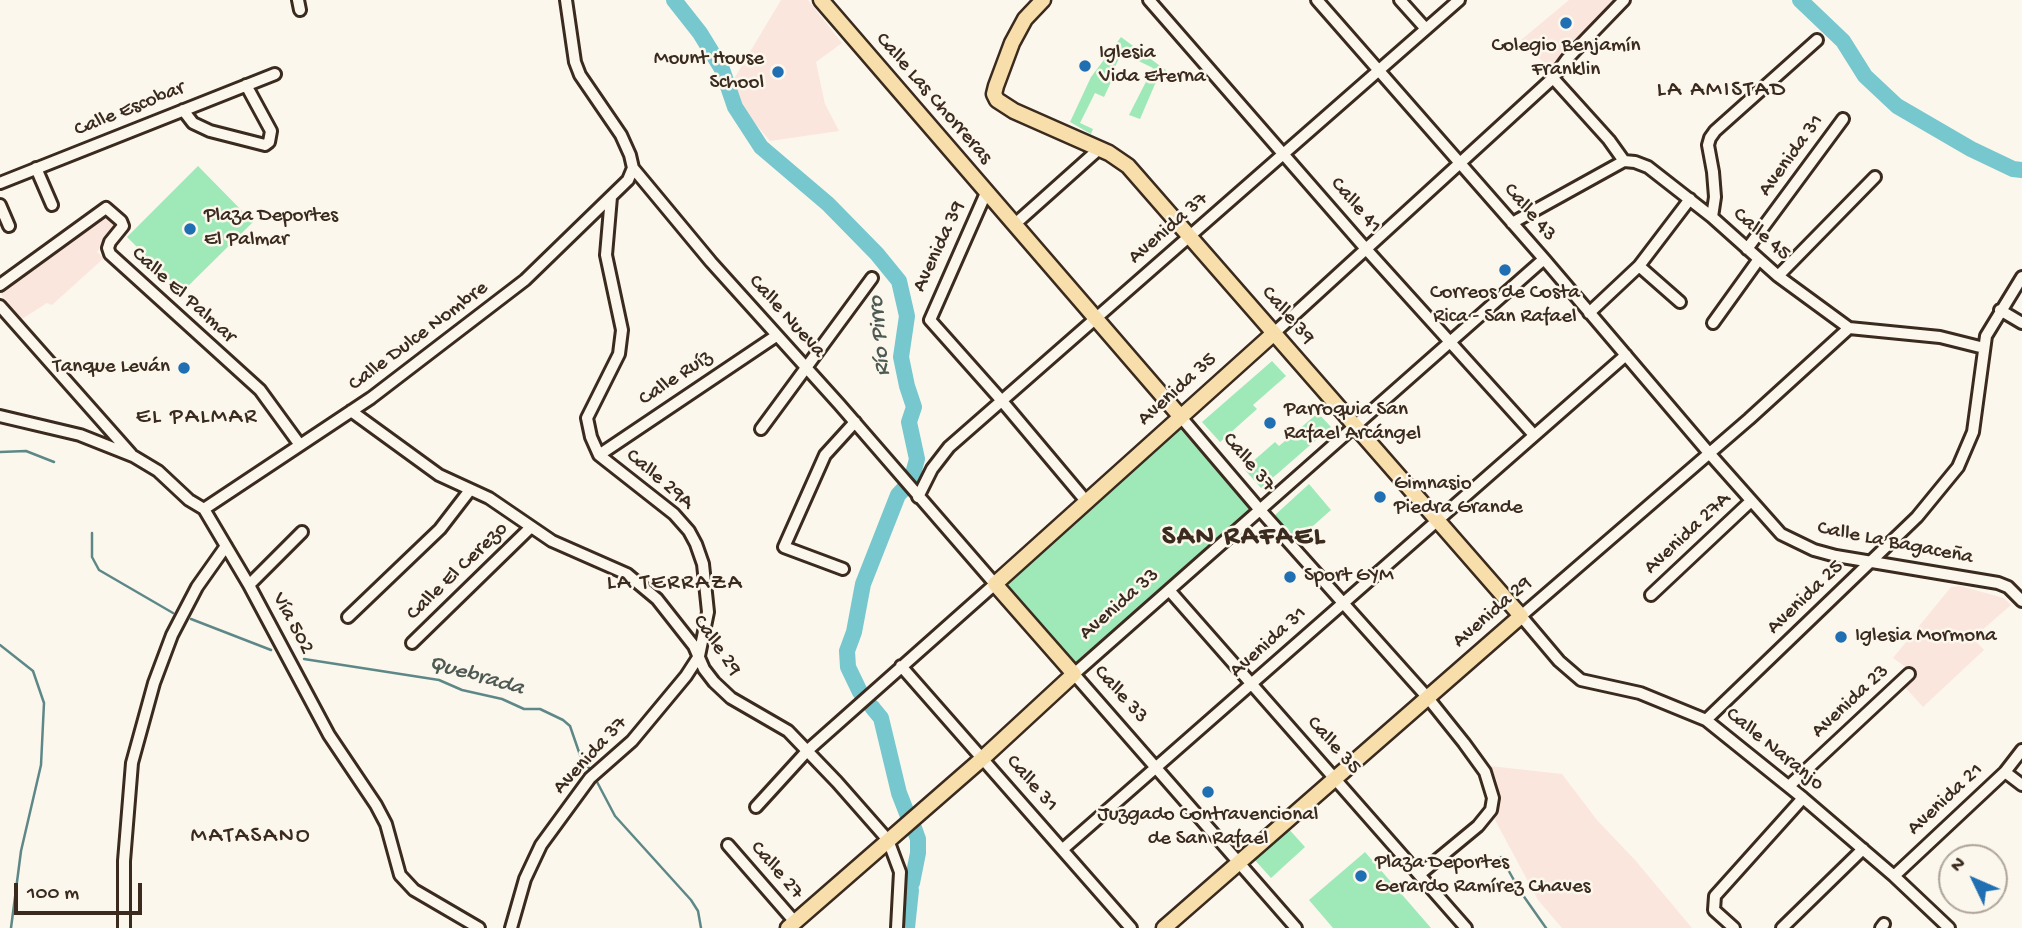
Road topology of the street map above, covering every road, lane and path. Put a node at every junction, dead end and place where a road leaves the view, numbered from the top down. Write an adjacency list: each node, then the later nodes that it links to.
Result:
1 (566, 0): 22 (street)
2 (821, 0): 25 (main road, Calle Las Chorreras)
3 (1044, 0): 17 (main road, Calle 39)
4 (1149, 0): 18 (street, Calle 41)
5 (1317, 0): 11 (street, Calle 43)
6 (1399, 0): 9 (street)
7 (1459, 0): 9 (street, Avenida 37)
8 (1624, 0): 13 (street, Avenida 35)
9 (1426, 29): 11 (street, Avenida 37)
10 (1817, 40): 30 (street)
11 (1379, 71): 18 (street, Avenida 37); 20 (street, Calle 43)
12 (275, 74): 14 (street, Calle Escobar)
13 (1553, 78): 19 (street); 20 (street, Avenida 35)
14 (246, 85): 15 (street, Calle Escobar); 15 (street)
15 (183, 110): 21 (street, Calle Escobar)
16 (1843, 119): 36 (street, Avenida 31)
17 (1099, 149): 32 (street); 34 (main road, Calle 39)
18 (1284, 154): 34 (street, Avenida 37); 35 (street, Calle 41)
19 (1624, 161): 27 (street, Calle 45); 31 (street)
20 (1461, 163): 31 (street, Calle 43); 35 (street, Avenida 35)
21 (36, 168): 24 (street, Calle Escobar); 29 (street)
22 (633, 168): 26 (street, Calle Dulce Nombre); 53 (street, Calle Nueva)
23 (1875, 177): 40 (street)
24 (0, 183)
25 (986, 193): 32 (main road, Calle 37); 58 (street, Avenida 39)
26 (611, 197): 59 (street, Calle Dulce Nombre); 68 (street, Calle 29A)
27 (1690, 199): 30 (street, Calle 45); 39 (street)
28 (0, 205): 33 (street)
29 (52, 205)
30 (1712, 217): 36 (street, Calle 45)
31 (1512, 223): 37 (street, Calle 43)
32 (1014, 224): 48 (main road, Calle 37)
33 (9, 226)
34 (1191, 236): 48 (street, Avenida 37); 52 (main road, Calle 39)
35 (1366, 249): 52 (street, Avenida 35); 54 (street, Calle 41)
36 (1747, 249): 38 (street, Calle 45)
37 (1544, 259): 47 (street, Calle 43); 54 (street, Avenida 33)
38 (1759, 259): 40 (street, Calle 45); 49 (street)
39 (1639, 266): 44 (street); 47 (street)
40 (1779, 276): 51 (street, Calle 45)
41 (2022, 277): 46 (street, Avenida 25)
42 (872, 278): 57 (street)
43 (0, 285): 66 (street, Calle El Palmar)
44 (1680, 302)
45 (0, 306): 69 (street)
46 (2000, 310): 50 (street); 55 (street, Avenida 25)
47 (1589, 313): 56 (street, Calle 43)
48 (1097, 318): 58 (street, Avenida 37); 61 (main road, Calle 37)
49 (1713, 323)
50 (2022, 323)
51 (1849, 328): 55 (street); 67 (street, Avenida 29)
52 (1273, 334): 61 (main road, Avenida 35); 63 (main road, Calle 39)
53 (776, 336): 57 (street, Calle Nueva); 68 (street, Calle Ruíz)
54 (1450, 342): 63 (street, Avenida 33); 65 (street, Calle 41)
55 (1984, 348): 80 (street, Avenida 25)
56 (1626, 355): 65 (street, Avenida 31); 67 (street, Calle 43)
57 (807, 369): 62 (street, Calle Nueva); 64 (street)
58 (1002, 401): 71 (street, Avenida 37); 72 (street)
59 (351, 411): 66 (street, Calle Dulce Nombre); 70 (street, Calle 29)
60 (0, 416): 69 (street, Vía 502)
61 (1180, 416): 72 (main road, Avenida 35); 75 (street, Calle 37)
62 (855, 422): 71 (street, Calle Nueva); 81 (street)
63 (1356, 425): 75 (street, Avenida 33); 76 (main road, Calle 39)
64 (761, 429)
65 (1534, 435): 76 (street, Avenida 31)
66 (300, 445): 74 (street, Calle Dulce Nombre)
67 (1709, 453): 73 (street, Calle La Bagaceña); 88 (street, Avenida 29)
68 (599, 455): 91 (street, Calle 29A)
69 (133, 456): 74 (street, Vía 502)
70 (470, 490): 77 (street, Calle 29); 89 (street)
71 (915, 494): 82 (street, Calle 33)
72 (1086, 501): 82 (main road, Avenida 35)
73 (1751, 501): 80 (street, Calle La Bagaceña); 85 (street, Avenida 27A)
74 (204, 509): 79 (street, Vía 502)
75 (1260, 510): 84 (street, Avenida 33); 87 (street, Calle 37)
76 (1437, 518): 87 (street, Avenida 31); 88 (main road, Calle 39)
77 (530, 528): 90 (street, Calle El Cerezo); 91 (street, Calle 29)
78 (302, 532): 83 (street)
79 (226, 546): 83 (street, Vía 502); 116 (street)
80 (1871, 561): 86 (street, Calle La Bagaceña); 97 (street, Avenida 25)
81 (843, 569)
82 (995, 584): 92 (street, Avenida 35); 93 (main road, Calle 33)
83 (249, 585): 117 (street, Vía 502)
84 (1169, 590): 93 (street, Avenida 33); 95 (street, Calle 35)
85 (1651, 595)
86 (2022, 601)
87 (1344, 602): 95 (street, Avenida 31); 96 (street, Calle 37)
88 (1521, 616): 96 (main road, Avenida 29); 97 (street, Calle Naranjo)
89 (348, 617)
90 (412, 643)
91 (699, 656): 98 (street, Calle 29); 118 (street, Avenida 37)
92 (901, 666): 98 (street, Avenida 35); 100 (street, Calle 31)
93 (1074, 674): 100 (main road, Avenida 33); 101 (street, Calle 33)
94 (1909, 674): 105 (street, Avenida 23)
95 (1252, 685): 101 (street, Avenida 31); 103 (street, Calle 35)
96 (1428, 698): 103 (main road, Avenida 29); 113 (street, Calle 37)
97 (1706, 720): 105 (street, Calle Naranjo)
98 (808, 750): 107 (street, Avenida 35); 108 (street, Calle 29)
99 (2022, 750): 102 (street, Avenida 21)
100 (983, 758): 108 (main road, Avenida 33); 110 (street, Calle 31)
101 (1157, 768): 110 (street, Avenida 31); 112 (street, Calle 33)
102 (2005, 772): 104 (street); 114 (street, Avenida 21)
103 (1336, 778): 112 (main road, Avenida 29); 113 (street, Calle 35)
104 (2022, 785)
105 (1789, 786): 106 (street, Calle Naranjo)
106 (1803, 798): 111 (street, Calle Naranjo); 124 (street)
107 (756, 807)
108 (887, 841): 115 (main road, Avenida 33); 119 (street, Calle 29)
109 (728, 845): 115 (street, Calle 27)
110 (1063, 849): 120 (street, Calle 31)
111 (1863, 849): 114 (street, Calle Naranjo); 125 (street)
112 (1240, 863): 121 (main road, Avenida 29); 122 (street, Calle 33)
113 (1420, 874): 123 (street, Calle 35)
114 (1894, 876): 126 (street, Calle Naranjo)
115 (792, 925)
116 (124, 928)
117 (479, 928)
118 (511, 928)
119 (897, 928)
120 (1132, 928)
121 (1164, 928)
122 (1296, 928)
123 (1466, 928)
124 (1734, 928)
125 (1782, 928)
126 (1949, 928)

